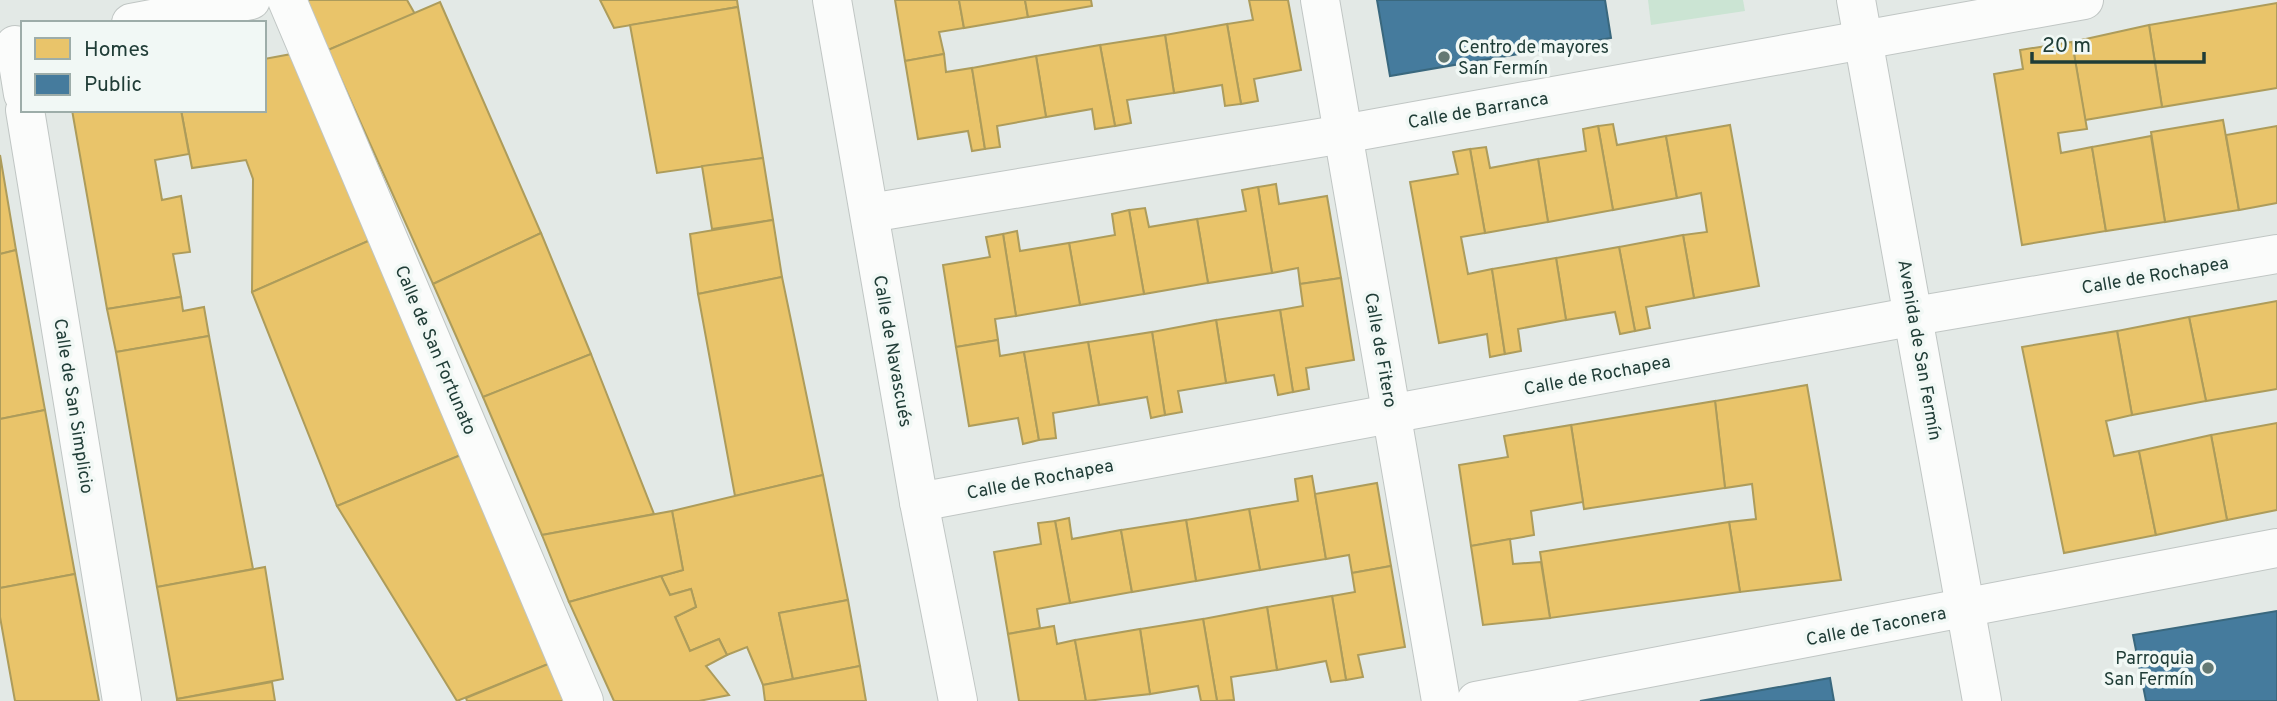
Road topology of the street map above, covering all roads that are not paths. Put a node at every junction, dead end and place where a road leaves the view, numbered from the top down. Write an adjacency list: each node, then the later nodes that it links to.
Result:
1 (251, 0): 7 (street)
2 (287, 0): 21 (street, Calle de San Fortunato)
3 (832, 0): 13 (street, Calle de Navascués)
4 (1320, 0): 12 (street, Calle de Fitero)
5 (1856, 0): 8 (street, Avenida de San Fermín)
6 (2084, 0): 8 (street, Calle de Barranca)
7 (141, 21)
8 (1863, 40): 12 (street, Calle de Barranca); 15 (street, Avenida de San Fermín)
9 (12, 45): 10 (street)
10 (21, 85)
11 (26, 112): 20 (street, Calle de San Simplicio)
12 (1343, 134): 13 (street, Calle de Barranca); 16 (street, Calle de Fitero)
13 (870, 214): 17 (street, Calle de Navascués)
14 (2277, 254): 15 (street, Calle de Rochapea)
15 (1914, 316): 16 (street, Calle de Rochapea); 19 (street, Avenida de San Fermín)
16 (1392, 414): 17 (street, Calle de Rochapea); 23 (street, Calle de Fitero)
17 (919, 502): 22 (street, Calle de Navascués)
18 (2277, 548): 19 (street, Calle de Taconera)
19 (1967, 609): 24 (street, Calle de Taconera); 25 (street, Avenida de San Fermín)
20 (122, 701)
21 (584, 701)
22 (958, 701)
23 (1441, 701)
24 (1476, 701)
25 (1982, 701)

